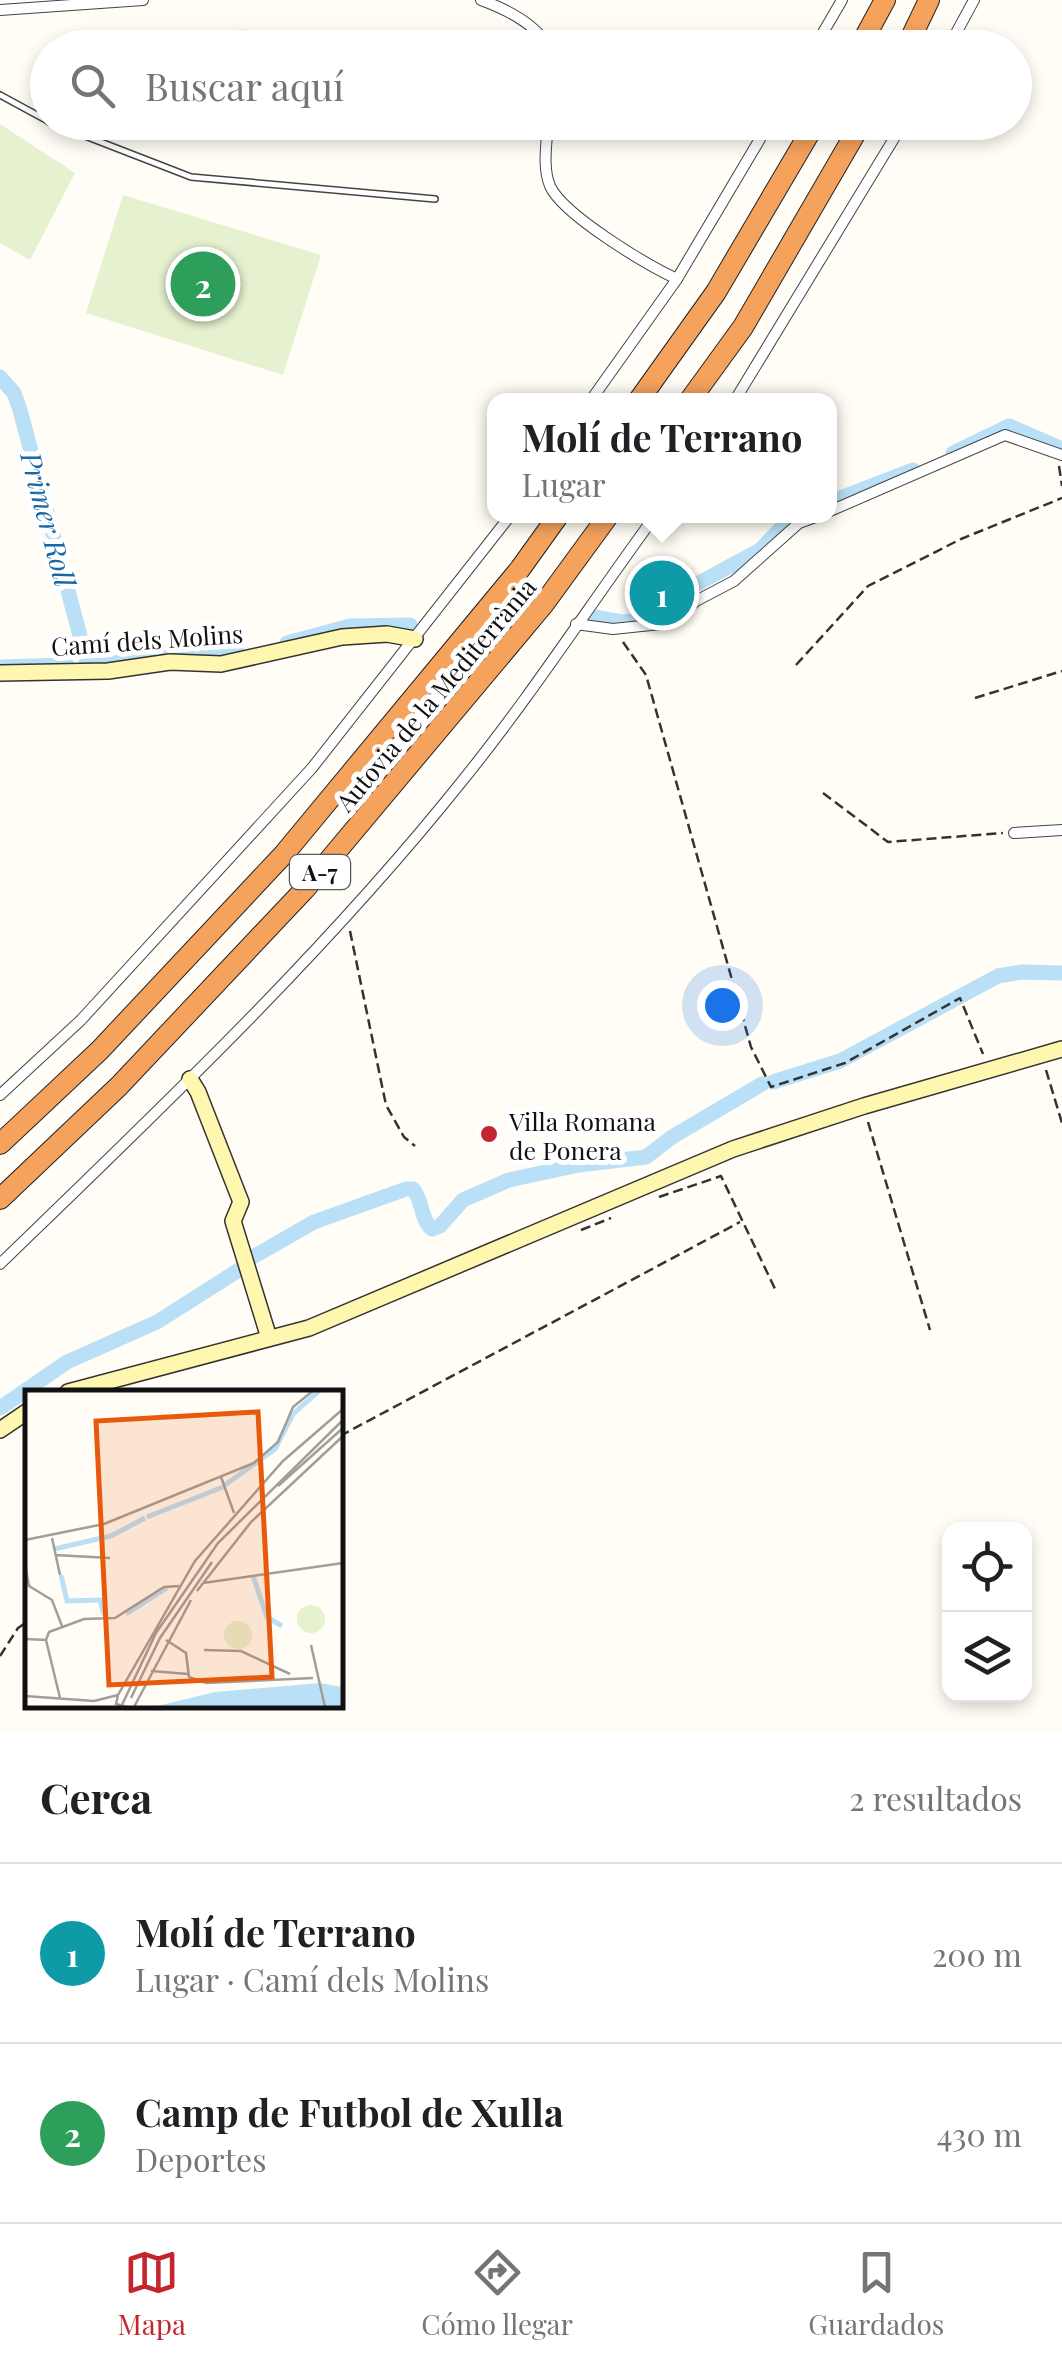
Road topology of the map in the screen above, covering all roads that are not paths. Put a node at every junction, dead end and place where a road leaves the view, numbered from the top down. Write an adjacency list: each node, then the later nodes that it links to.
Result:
1 (143, 0): 7 (street)
2 (481, 0): 8 (street)
3 (842, 0): 9 (street)
4 (884, 0): 10 (highway)
5 (929, 0): 11 (highway)
6 (974, 0): 12 (street)
7 (0, 10)
8 (536, 30)
9 (824, 30)
10 (869, 30)
11 (915, 30)
12 (958, 30)
13 (0, 95): 14 (lane)
14 (30, 112)
15 (95, 140): 21 (lane)
16 (547, 140): 22 (street)
17 (759, 140): 22 (street)
18 (805, 140): 24 (highway)
19 (852, 140): 25 (highway)
20 (893, 140): 26 (street)
21 (434, 200)
22 (677, 279): 23 (street)
23 (596, 393)
24 (644, 393)
25 (695, 393)
26 (739, 393)
27 (1060, 455): 28 (street)
28 (837, 507)
29 (504, 523): 35 (street)
30 (553, 523): 42 (highway, Autovia de la Mediterrània / A-7)
31 (603, 523): 43 (highway, Autovia de la Mediterrània / A-7)
32 (651, 523): 34 (street)
33 (801, 523): 34 (street)
34 (576, 624): 40 (street)
35 (414, 638): 36 (main road, Camí dels Molins); 41 (street)
36 (0, 674)
37 (1062, 830): 38 (street)
38 (1014, 832)
39 (1062, 1049): 45 (main road)
40 (190, 1080): 44 (street); 45 (main road)
41 (0, 1095)
42 (0, 1144)
43 (0, 1199)
44 (0, 1264)
45 (269, 1338): 46 (main road)
46 (75, 1390)
47 (25, 1412): 48 (main road)
48 (0, 1430)

